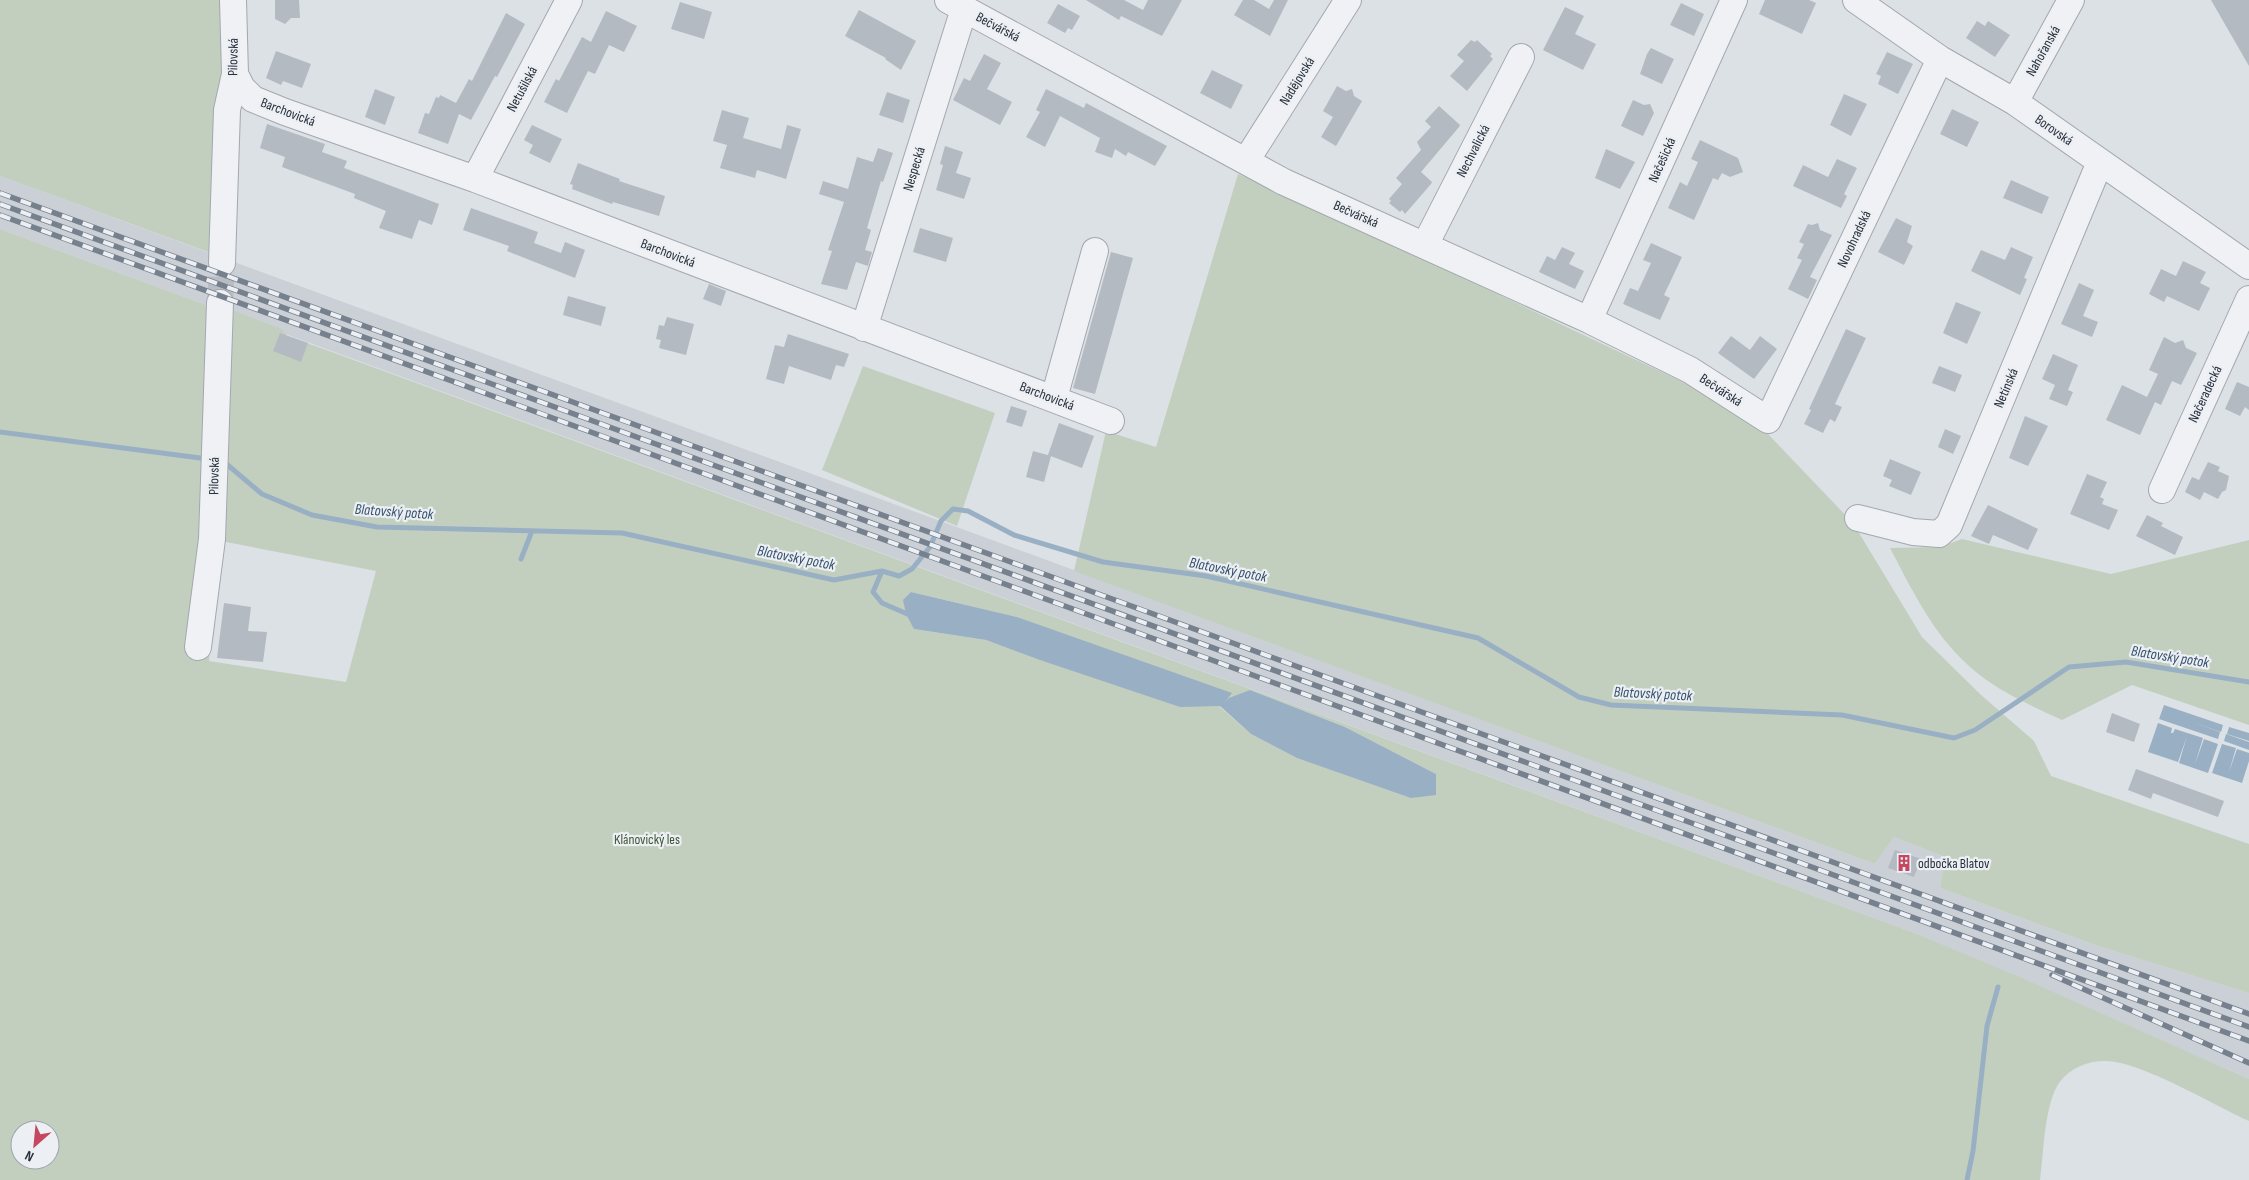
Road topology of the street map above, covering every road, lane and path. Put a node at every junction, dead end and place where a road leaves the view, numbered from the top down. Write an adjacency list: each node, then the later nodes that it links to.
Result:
1 (233, 0): 10 (street, Pilovská)
2 (569, 0): 14 (street, Netušilská)
3 (1348, 0): 12 (street, Nadějovská)
4 (1734, 0): 21 (street, Načešická)
5 (1856, 0): 9 (street, Borovská)
6 (2071, 0): 11 (street, Nahořanská)
7 (956, 4): 12 (street, Bečvářská); 22 (street, Nespecká)
8 (1521, 57): 15 (street, Nechvalická)
9 (1940, 59): 11 (street, Borovská); 24 (street, Novohradská)
10 (235, 74): 14 (street, Barchovická); 17 (street, Pilovská)
11 (2015, 102): 13 (street, Borovská)
12 (1246, 162): 15 (street, Bečvářská)
13 (2100, 162): 18 (street, Borovská); 27 (street, Netínská)
14 (475, 179): 22 (street, Barchovická)
15 (1425, 245): 21 (street, Bečvářská)
16 (1095, 251): 23 (street)
17 (222, 262)
18 (2249, 266)
19 (2249, 299): 26 (street, Načeradecká)
20 (220, 303): 28 (street, Pilovská)
21 (1589, 320): 24 (street, Bečvářská)
22 (864, 328): 23 (street, Barchovická)
23 (1054, 398): 25 (street, Barchovická)
24 (1768, 420)
25 (1111, 421)
26 (2162, 490)
27 (1858, 518)
28 (198, 647)

